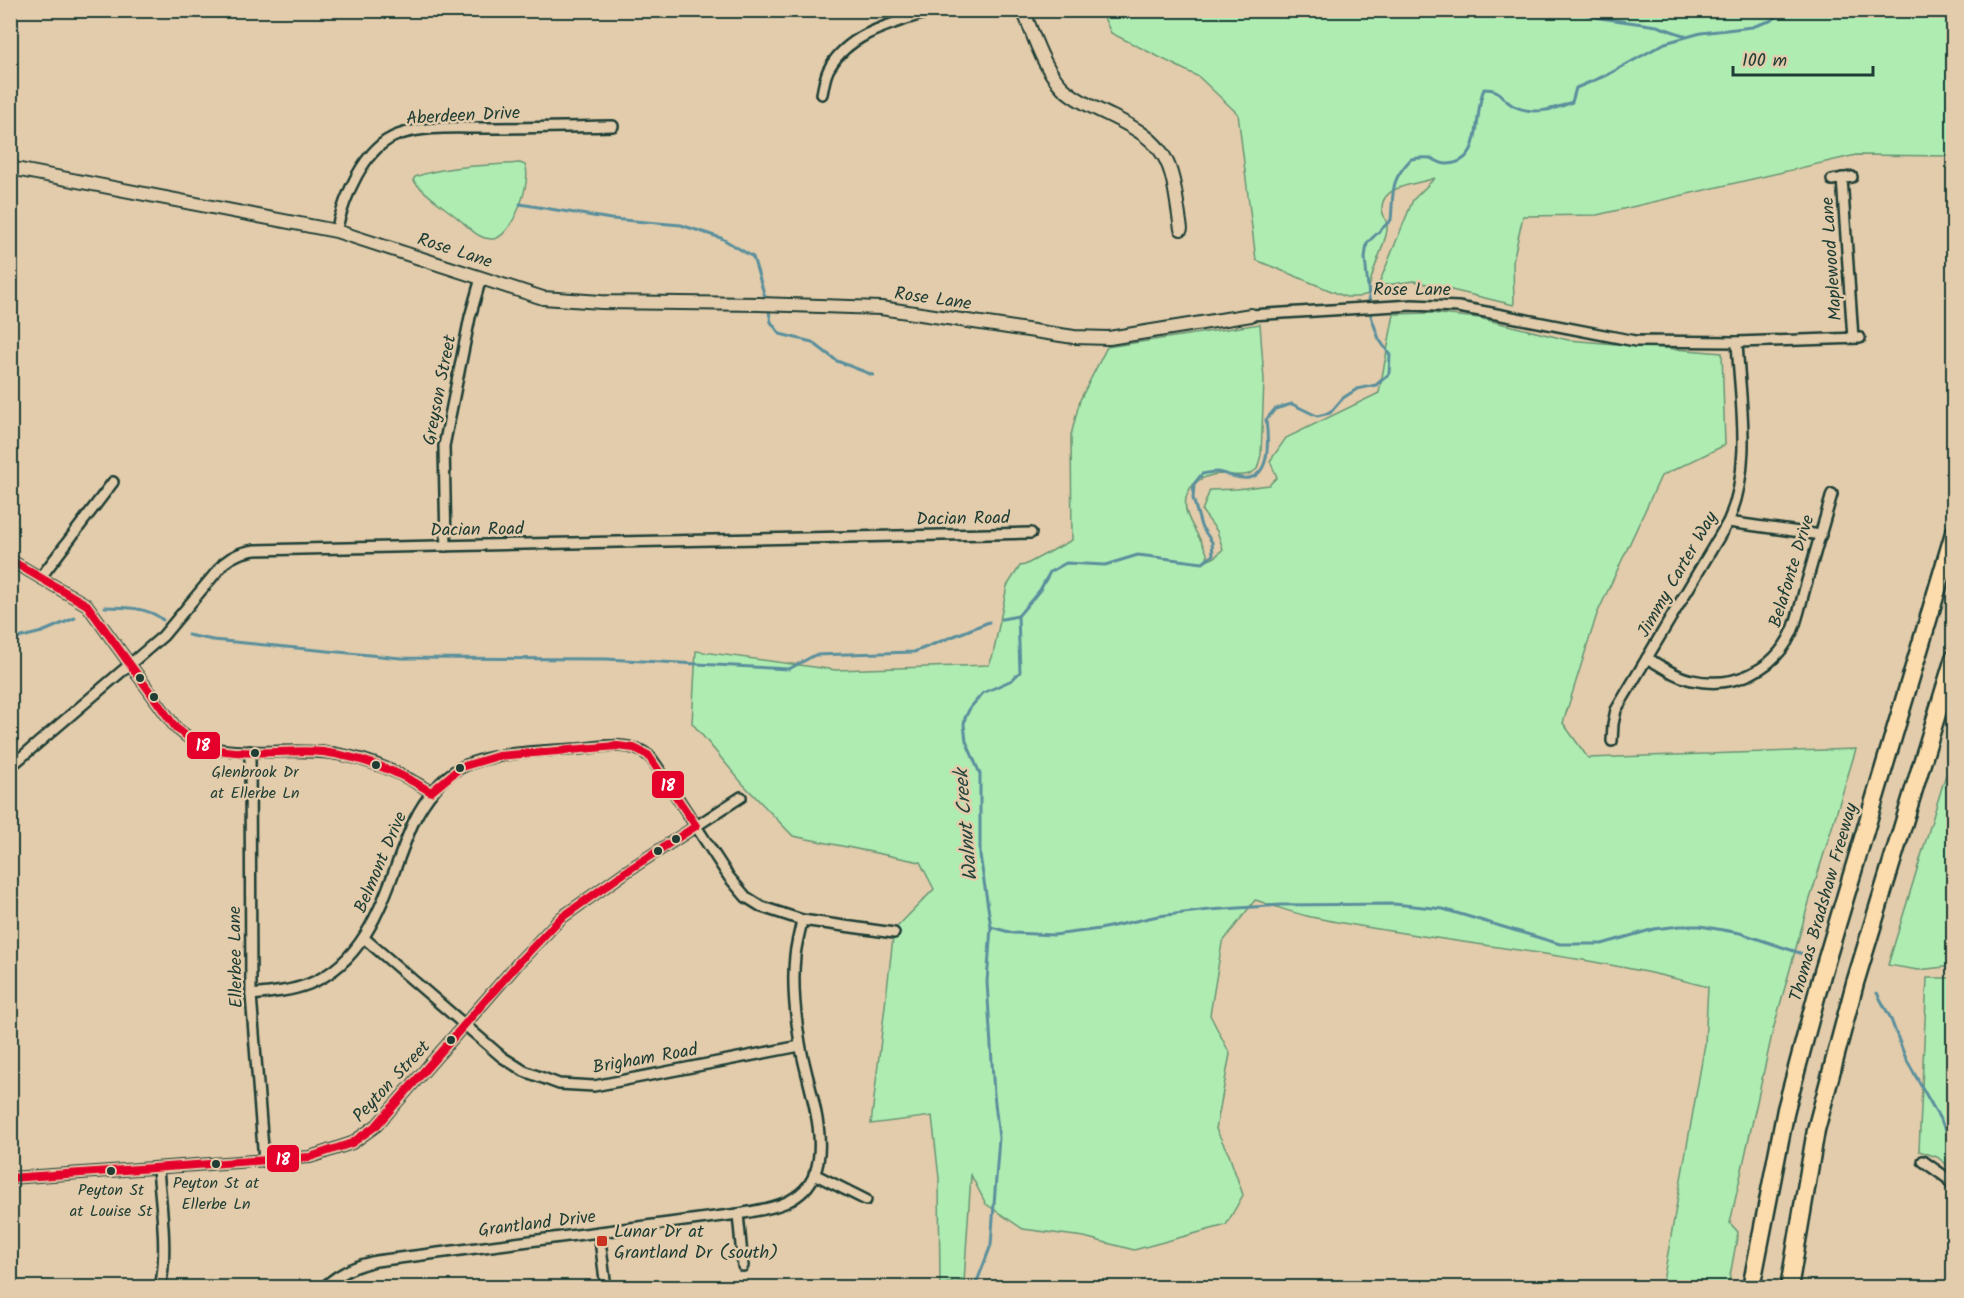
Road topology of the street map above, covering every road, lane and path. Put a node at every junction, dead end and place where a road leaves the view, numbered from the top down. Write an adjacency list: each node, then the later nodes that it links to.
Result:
1 (934, 10): 3 (street)
2 (1023, 10): 7 (street)
3 (822, 94)
4 (613, 126): 8 (street, Aberdeen Drive)
5 (10, 168): 8 (street, Rose Lane)
6 (1842, 178): 11 (street, Maplewood Lane)
7 (1181, 229)
8 (336, 231): 9 (street, Rose Lane)
9 (481, 278): 10 (street, Rose Lane); 19 (street, Greyson Street)
10 (1251, 315): 12 (street, Rose Lane)
11 (1856, 338): 12 (street, Rose Lane)
12 (1737, 342): 15 (street, Jimmy Carter Way)
13 (113, 482): 21 (street)
14 (1832, 494): 18 (street, Belafonte Drive)
15 (1728, 522): 18 (street); 22 (street, Jimmy Carter Way)
16 (1031, 533): 19 (street, Dacian Road)
17 (1953, 533): 50 (highway, Thomas Bradshaw Freeway)
18 (1821, 535): 22 (street, Belafonte Drive)
19 (446, 546): 24 (street, Dacian Road)
20 (10, 560): 21 (street)
21 (41, 577): 24 (street)
22 (1647, 657): 25 (street, Jimmy Carter Way)
23 (1953, 658): 51 (highway)
24 (129, 666): 26 (street); 27 (street, Dacian Road)
25 (1612, 741)
26 (250, 751): 28 (street); 34 (street, Ellerbee Lane)
27 (10, 767)
28 (431, 792): 30 (street, Belmont Drive); 33 (street, Belmont Drive)
29 (741, 797): 30 (street, Peyton Street)
30 (696, 826): 31 (street, Belmont Drive); 35 (street, Peyton Street)
31 (802, 920): 32 (street, Belmont Drive); 36 (street)
32 (894, 933)
33 (364, 938): 34 (street, Belmont Drive); 35 (street, Brigham Road)
34 (251, 995): 37 (street, Ellerbee Lane)
35 (466, 1025): 36 (street, Brigham Road); 37 (street, Peyton Street)
36 (800, 1046): 40 (street)
37 (264, 1161): 39 (street, Peyton Street)
38 (1923, 1161): 42 (street)
39 (158, 1169): 41 (street, Peyton Street); 47 (street)
40 (814, 1174): 43 (street); 44 (street, Grantland Drive)
41 (10, 1178)
42 (1953, 1188)
43 (866, 1200)
44 (738, 1214): 45 (street, Grantland Drive); 46 (street)
45 (599, 1232): 48 (street, Grantland Drive); 49 (street)
46 (743, 1266)
47 (160, 1287)
48 (323, 1287)
49 (606, 1287)
50 (1751, 1287)
51 (1789, 1287)

